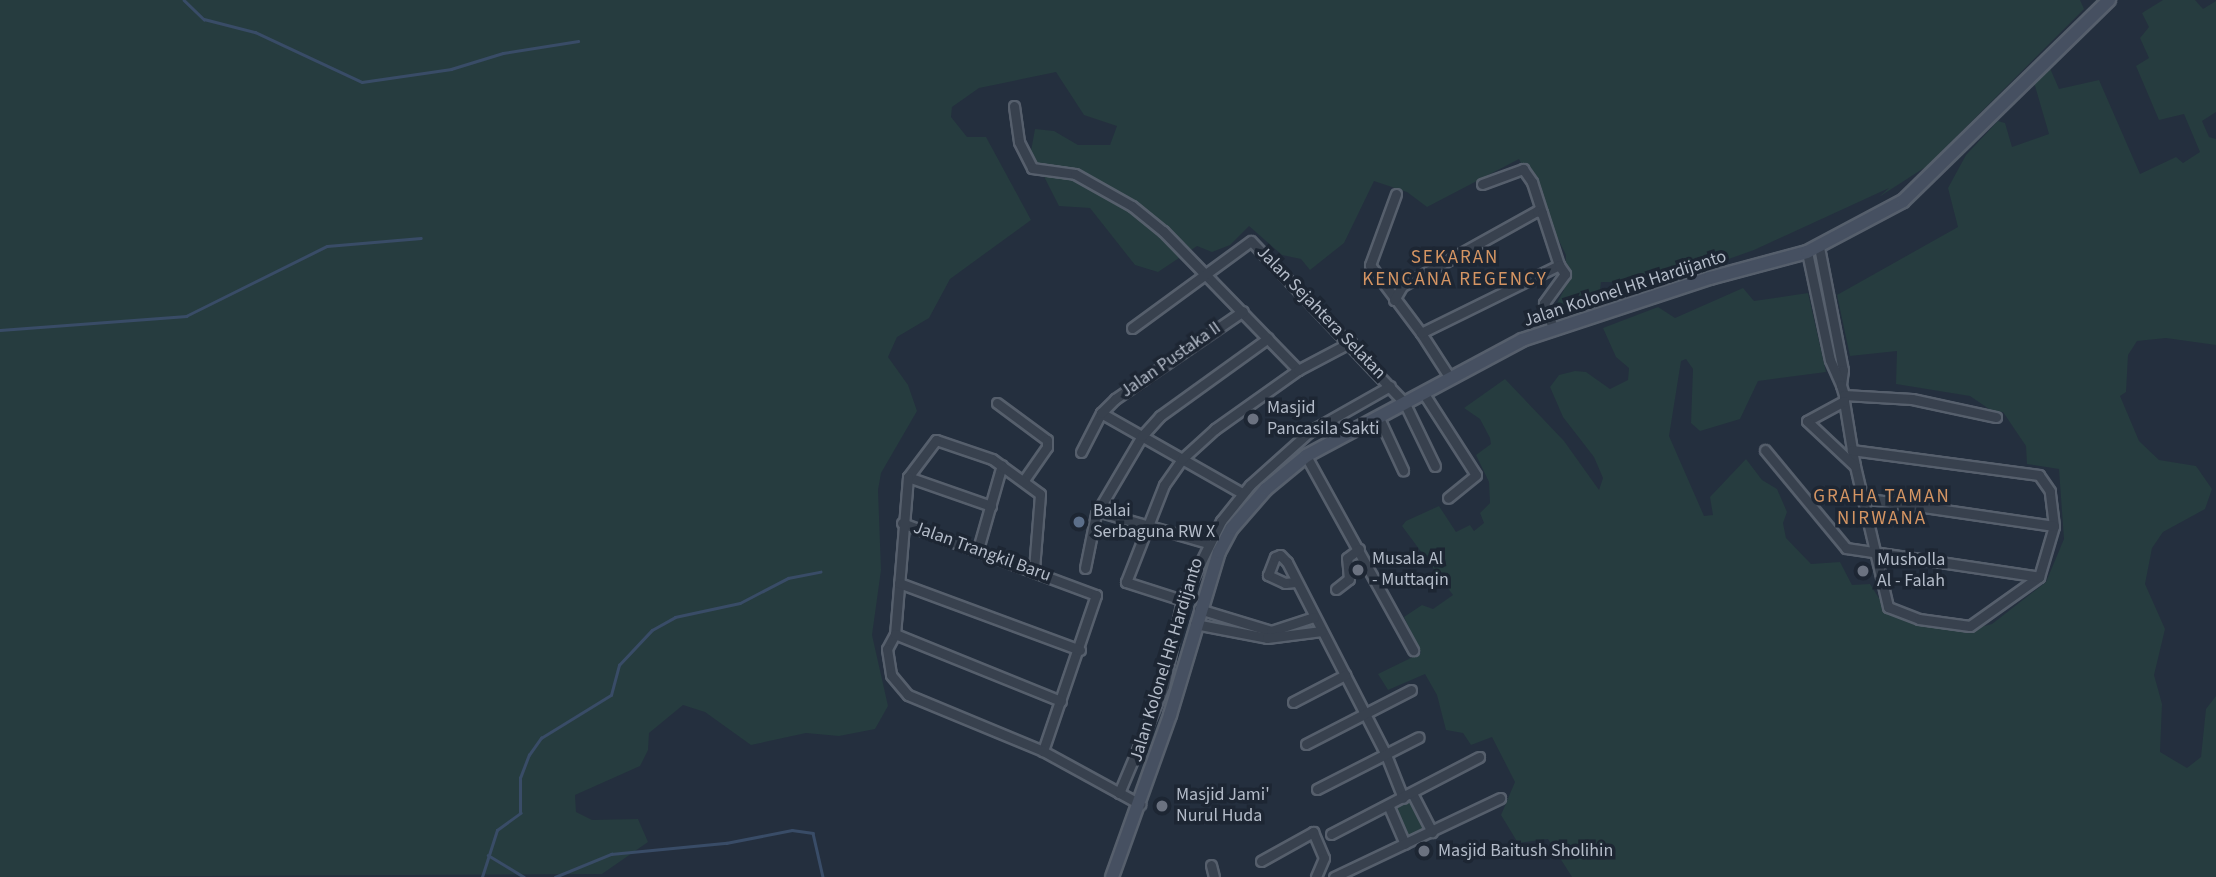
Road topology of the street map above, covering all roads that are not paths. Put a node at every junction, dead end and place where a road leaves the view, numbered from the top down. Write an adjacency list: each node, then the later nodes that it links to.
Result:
1 (2109, 0): 6 (main road, Jalan Kolonel HR Hardijanto)
2 (1014, 106): 8 (street)
3 (1482, 184): 5 (street)
4 (1396, 194): 9 (street)
5 (1542, 213): 7 (street); 9 (street)
6 (1813, 250): 12 (main road, Jalan Kolonel HR Hardijanto); 14 (street); 16 (street)
7 (1559, 265): 12 (street); 13 (street)
8 (1205, 273): 10 (street); 11 (street, Jalan Sejahtera Selatan); 17 (street, Jalan Sejahtera Selatan)
9 (1394, 300): 13 (street)
10 (1243, 311): 15 (street); 25 (street, Jalan Pustaka II)
11 (1132, 327)
12 (1553, 328): 19 (main road, Jalan Kolonel HR Hardijanto)
13 (1421, 333): 19 (street)
14 (1837, 335): 16 (street); 22 (street)
15 (1268, 338): 18 (street); 29 (street)
16 (1825, 338): 22 (street)
17 (1351, 342): 18 (street); 20 (street, Jalan Sejahtera Selatan)
18 (1298, 370): 35 (street)
19 (1450, 378): 21 (main road, Jalan Kolonel HR Hardijanto)
20 (1390, 386): 23 (street, Jalan Sejahtera Selatan); 28 (street)
21 (1424, 394): 23 (main road, Jalan Kolonel HR Hardijanto); 43 (street)
22 (1843, 394): 27 (street); 32 (street); 38 (street)
23 (1404, 402): 26 (main road, Jalan Kolonel HR Hardijanto); 37 (street, Jalan Sejahtera Selatan)
24 (997, 403): 41 (street)
25 (1101, 413): 29 (street); 33 (street)
26 (1378, 416): 30 (main road, Jalan Kolonel HR Hardijanto); 39 (street)
27 (1996, 417)
28 (1309, 432): 30 (street); 42 (street)
29 (1142, 436): 35 (street); 46 (street)
30 (1320, 448): 34 (main road, Jalan Kolonel HR Hardijanto)
31 (1765, 450): 54 (street)
32 (1852, 450): 38 (street); 50 (street)
33 (1081, 452)
34 (1306, 456): 49 (main road, Jalan Kolonel HR Hardijanto); 53 (street)
35 (1182, 459): 42 (street); 48 (street)
36 (1002, 465): 40 (street); 41 (street); 45 (street)
37 (1436, 466)
38 (1854, 466): 44 (street)
39 (1403, 470)
40 (908, 477): 45 (street); 47 (street)
41 (1024, 480): 56 (street)
42 (1242, 493): 49 (street)
43 (1448, 498)
44 (1862, 498): 50 (street); 54 (street)
45 (991, 506): 52 (street)
46 (1097, 511): 48 (street); 55 (street)
47 (902, 523): 52 (street, Jalan Trangkil Baru); 59 (street, Jalan Trangkil Baru)
48 (1146, 524): 51 (street); 61 (street)
49 (1226, 524): 51 (street); 62 (main road, Jalan Kolonel HR Hardijanto)
50 (2054, 526): 57 (street)
51 (1208, 543): 61 (street)
52 (978, 549): 56 (street, Jalan Trangkil Baru)
53 (1359, 549): 60 (street); 69 (street)
54 (1873, 550): 57 (street); 57 (street)
55 (1084, 568)
56 (1034, 569): 68 (street, Jalan Trangkil Baru)
57 (2039, 577)
58 (1295, 582): 63 (street)
59 (899, 583): 67 (street, Jalan Trangkil Baru); 68 (street)
60 (1336, 589)
61 (1182, 600): 81 (street)
62 (1199, 609): 64 (main road, Jalan Kolonel HR Hardijanto); 66 (street)
63 (1314, 617): 65 (street); 66 (street)
64 (1195, 624): 66 (street); 85 (main road, Jalan Kolonel HR Hardijanto)
65 (1322, 631): 66 (street); 70 (street)
66 (1289, 633)
67 (895, 634): 72 (street); 77 (street, Jalan Trangkil Baru)
68 (1080, 650): 72 (street, Jalan Trangkil Baru)
69 (1413, 650)
70 (1345, 675): 73 (street); 74 (street)
71 (1411, 690): 74 (street)
72 (1061, 701): 77 (street, Jalan Trangkil Baru)
73 (1293, 702)
74 (1363, 712): 76 (street); 78 (street)
75 (1419, 737): 78 (street)
76 (1306, 744)
77 (1044, 751): 81 (street, Jalan Trangkil Baru)
78 (1386, 755): 80 (street); 83 (street)
79 (1479, 757): 82 (street)
80 (1317, 789)
81 (1119, 793): 85 (street, Jalan Trangkil Baru)
82 (1412, 793): 83 (street); 87 (street)
83 (1403, 798): 86 (street)
84 (1500, 798): 87 (street)
85 (1140, 804): 92 (main road, Jalan Kolonel HR Hardijanto)
86 (1388, 807): 88 (street); 89 (street)
87 (1432, 832): 89 (street)
88 (1331, 834)
89 (1405, 844): 95 (street)
90 (1261, 861): 94 (street)
91 (1211, 865): 93 (street)
92 (1112, 877)
93 (1214, 877)
94 (1316, 877)
95 (1334, 877)

